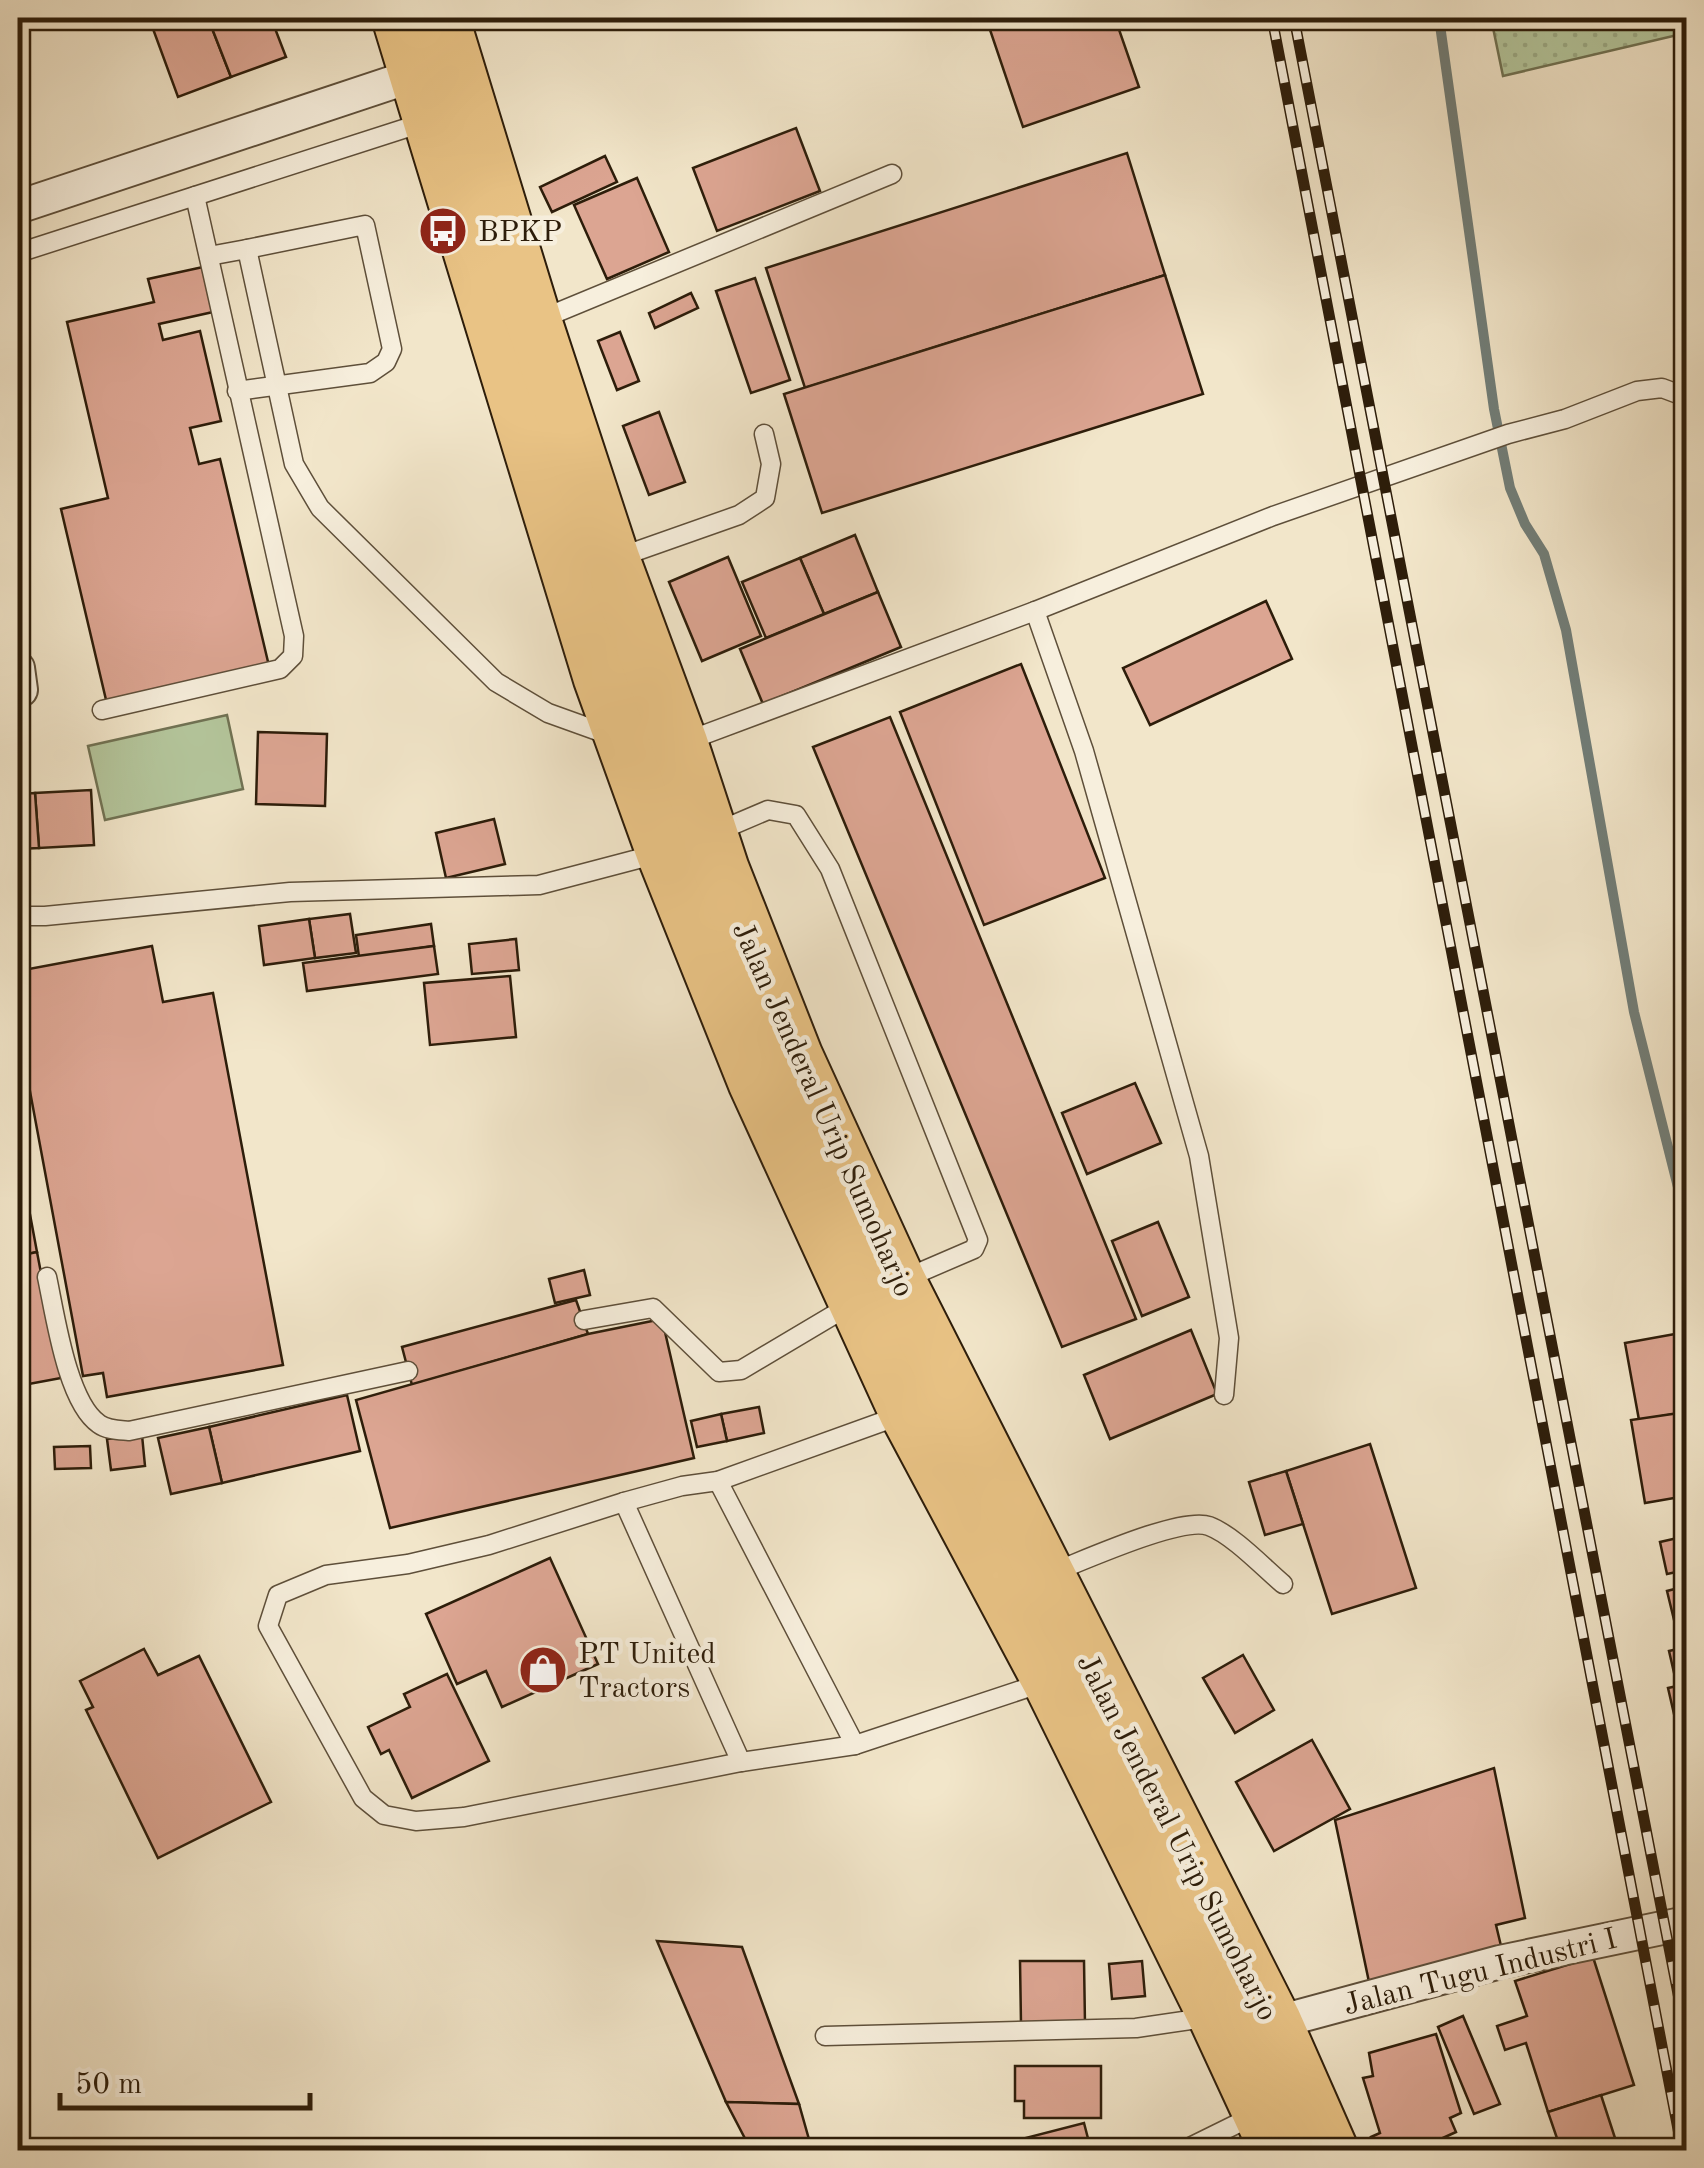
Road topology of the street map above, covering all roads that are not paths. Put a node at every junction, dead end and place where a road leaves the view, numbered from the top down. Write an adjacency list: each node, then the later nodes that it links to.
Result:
1 (400, 18): 3 (highway, Jalan Jenderal Urip Sumoharjo)
2 (440, 18): 10 (highway, Jalan Jenderal Urip Sumoharjo)
3 (424, 97): 5 (lane); 6 (street); 18 (highway, Jalan Jenderal Urip Sumoharjo)
4 (892, 174): 10 (lane)
5 (195, 196): 8 (lane); 9 (lane)
6 (18, 207)
7 (247, 249): 9 (lane); 11 (lane); 11 (lane)
8 (18, 253)
9 (209, 256): 12 (lane)
10 (534, 322): 15 (highway, Jalan Jenderal Urip Sumoharjo)
11 (278, 386): 12 (lane); 18 (lane)
12 (237, 391): 17 (lane)
13 (1686, 397): 16 (lane)
14 (764, 434): 15 (lane)
15 (612, 560): 18 (highway, Jalan Jenderal Urip Sumoharjo)
16 (1034, 611): 18 (lane); 25 (lane)
17 (102, 710)
18 (652, 742): 19 (highway, Jalan Jenderal Urip Sumoharjo)
19 (686, 844): 20 (lane); 22 (highway, Jalan Jenderal Urip Sumoharjo); 22 (lane)
20 (18, 916)
21 (46, 1277): 24 (lane)
22 (877, 1292): 23 (lane); 26 (highway, Jalan Jenderal Urip Sumoharjo); 29 (highway, Jalan Jenderal Urip Sumoharjo)
23 (584, 1320)
24 (408, 1371)
25 (1224, 1396)
26 (907, 1412): 27 (lane); 31 (highway, Jalan Jenderal Urip Sumoharjo)
27 (718, 1481): 28 (lane); 32 (lane)
28 (624, 1502): 33 (lane); 33 (lane)
29 (1044, 1576): 30 (lane); 36 (highway, Jalan Jenderal Urip Sumoharjo)
30 (1283, 1584)
31 (1050, 1680): 32 (lane); 35 (highway, Jalan Jenderal Urip Sumoharjo)
32 (855, 1744): 33 (lane)
33 (741, 1762)
34 (1686, 1923): 36 (street, Jalan Tugu Industri I)
35 (1216, 2016): 37 (lane); 38 (highway, Jalan Jenderal Urip Sumoharjo)
36 (1274, 2023): 40 (highway, Jalan Jenderal Urip Sumoharjo)
37 (825, 2036)
38 (1270, 2132): 39 (lane)
39 (1184, 2150)
40 (1330, 2150)

